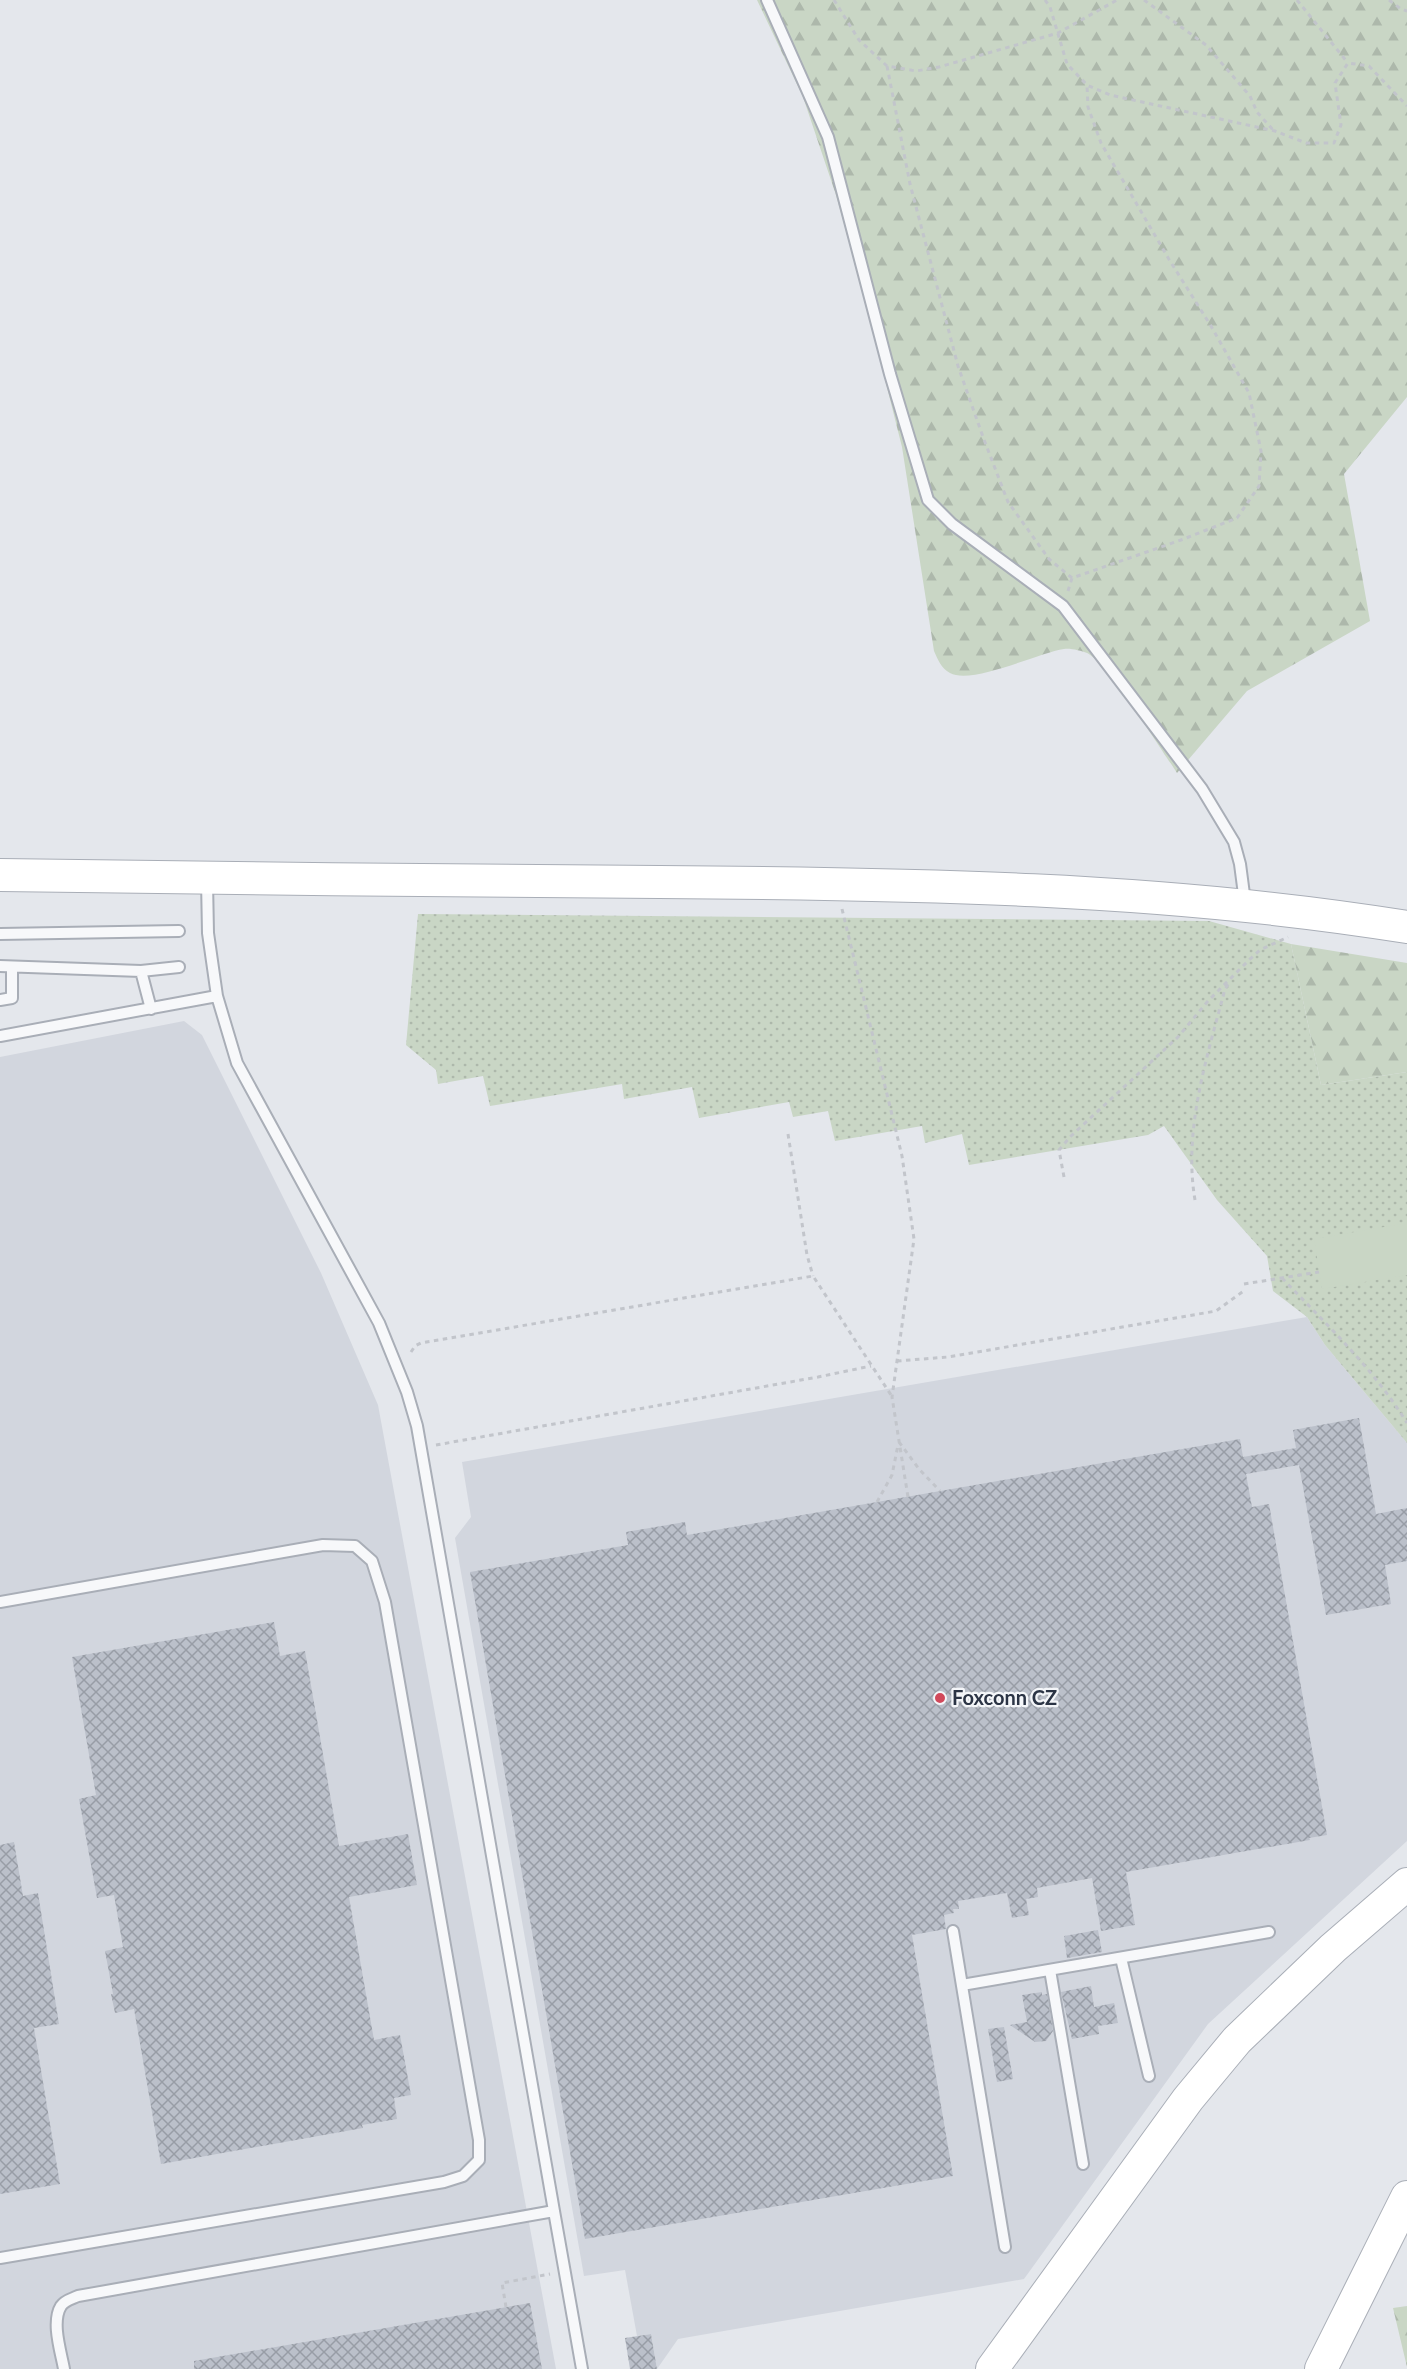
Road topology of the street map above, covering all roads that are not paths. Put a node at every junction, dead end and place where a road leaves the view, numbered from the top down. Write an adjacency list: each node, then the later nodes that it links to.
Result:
1 (767, 0): 4 (lane)
2 (0, 875): 3 (main road)
3 (207, 879): 4 (main road); 12 (lane)
4 (1245, 905): 5 (main road)
5 (1407, 927)
6 (179, 930): 7 (lane)
7 (0, 934)
8 (0, 966): 9 (lane)
9 (12, 967): 11 (lane); 13 (lane)
10 (179, 967): 11 (lane)
11 (141, 970): 14 (lane)
12 (217, 996): 14 (lane); 26 (lane)
13 (0, 1000)
14 (151, 1009): 15 (lane)
15 (0, 1036)
16 (0, 1602): 28 (lane)
17 (1407, 1884): 31 (main road)
18 (953, 1931): 22 (lane)
19 (1269, 1932): 20 (lane)
20 (1121, 1958): 21 (lane); 23 (lane)
21 (1050, 1970): 22 (lane); 24 (lane)
22 (962, 1985): 27 (lane)
23 (1149, 2076)
24 (1083, 2164)
25 (1407, 2197): 32 (main road)
26 (554, 2211): 29 (lane); 30 (lane)
27 (1005, 2247)
28 (0, 2258)
29 (64, 2369)
30 (582, 2369)
31 (992, 2369)
32 (1320, 2369)

